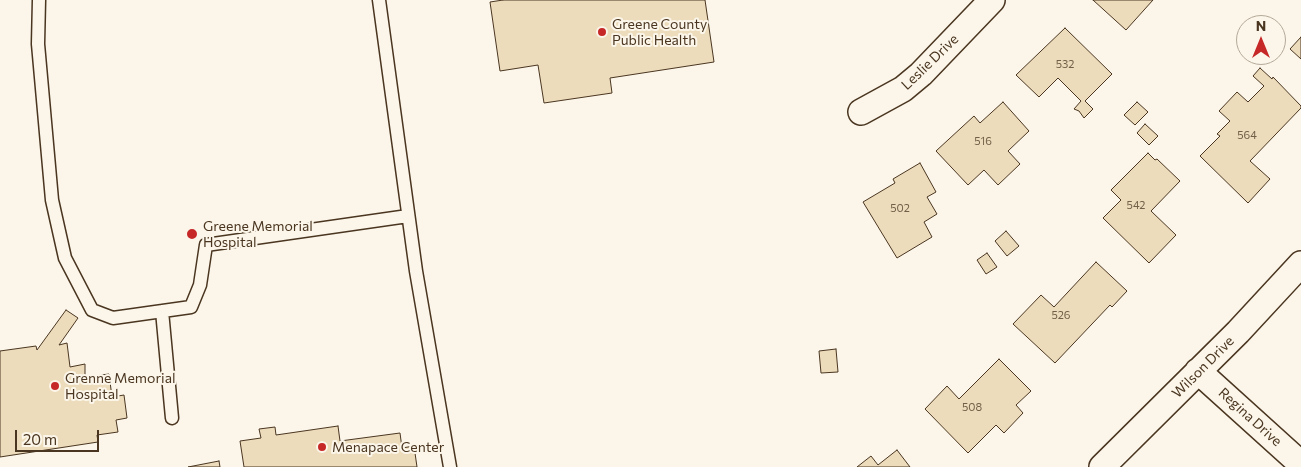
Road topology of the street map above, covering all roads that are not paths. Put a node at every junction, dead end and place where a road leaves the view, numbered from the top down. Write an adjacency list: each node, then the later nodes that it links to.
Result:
1 (39, 0): 7 (lane)
2 (379, 0): 5 (lane)
3 (992, 0): 4 (street, Leslie Drive)
4 (861, 112)
5 (408, 216): 7 (lane); 11 (lane)
6 (1301, 264): 8 (street, Wilson Drive)
7 (162, 311): 9 (lane)
8 (1198, 371): 10 (street, Regina Drive); 12 (street, Wilson Drive)
9 (172, 418)
10 (1301, 464)
11 (450, 467)
12 (1102, 467)

